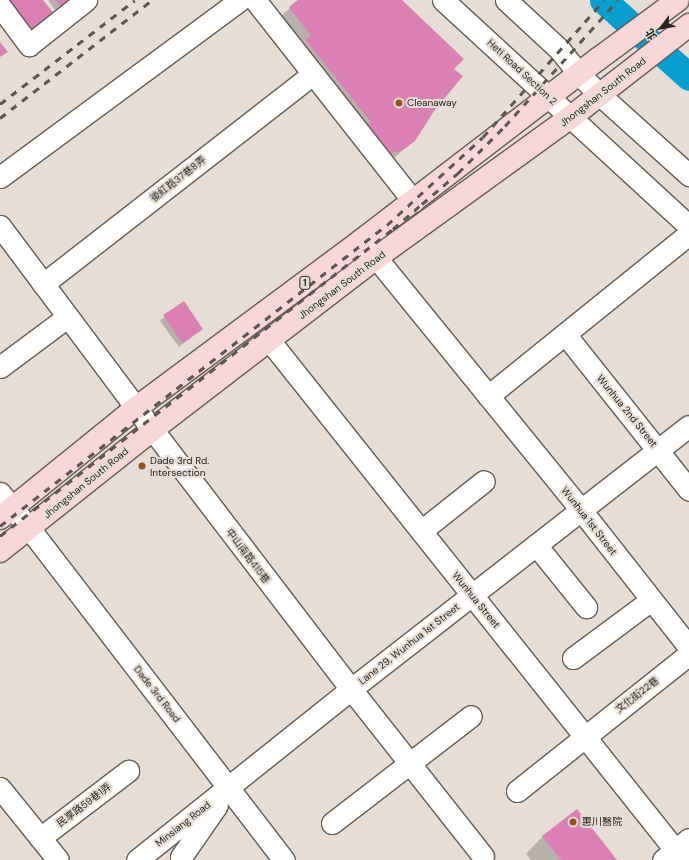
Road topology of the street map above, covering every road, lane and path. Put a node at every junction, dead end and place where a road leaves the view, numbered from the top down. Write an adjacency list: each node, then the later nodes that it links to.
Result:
1 (86, 0): 7 (street)
2 (240, 0): 15 (street)
3 (255, 0): 9 (street)
4 (443, 0): 12 (street, Heti Road Section 2)
5 (506, 0): 10 (street)
6 (678, 0): 10 (main road, Jhongshan South Road / 1)
7 (0, 6)
8 (689, 25): 11 (main road, Jhongshan South Road / 1)
9 (314, 74): 16 (street); 22 (street, 後紅路37巷8弄)
10 (579, 74): 11 (street); 12 (main road, Jhongshan South Road / 1)
11 (609, 88): 13 (main road, Jhongshan South Road / 1); 14 (street)
12 (549, 97): 13 (street, Heti Road Section 2); 16 (main road, Jhongshan South Road / 1)
13 (570, 117): 18 (street, Heti Road Section 2); 21 (main road, Jhongshan South Road / 1)
14 (689, 175)
15 (0, 177)
16 (413, 201): 20 (main road, Jhongshan South Road / 1)
17 (0, 226): 22 (street)
18 (689, 226)
19 (689, 234): 24 (street)
20 (362, 240): 21 (street, Wunhua 1st Street); 28 (main road, Jhongshan South Road / 1)
21 (376, 258): 25 (main road, Jhongshan South Road / 1); 27 (street, Wunhua 1st Street)
22 (43, 284): 23 (street)
23 (67, 317): 26 (street); 28 (street)
24 (565, 334): 27 (street); 30 (street, Wunhua 2nd Street)
25 (269, 340): 28 (main road, Jhongshan South Road / 1); 36 (street, Wunhua Street)
26 (0, 367)
27 (488, 396): 34 (street, Wunhua 1st Street)
28 (145, 420): 33 (main road, Jhongshan South Road / 1); 35 (main road, Jhongshan South Road / 1); 44 (street, 中山南路415巷)
29 (689, 426): 30 (street, Lane 29, Wunhua 1st Street)
30 (658, 450): 32 (street, Wunhua 2nd Street); 34 (street, Lane 29, Wunhua 1st Street)
31 (484, 481): 36 (street)
32 (689, 490)
33 (4, 506): 35 (street, Dade 3rd Road)
34 (581, 510): 37 (street, Lane 29, Wunhua 1st Street); 40 (street, Wunhua 1st Street)
35 (29, 528): 38 (main road, Jhongshan South Road / 1); 50 (street, Dade 3rd Road)
36 (421, 531): 39 (street, Wunhua Street)
37 (536, 545): 39 (street, Lane 29, Wunhua 1st Street); 41 (street)
38 (0, 551)
39 (472, 595): 44 (street, Lane 29, Wunhua 1st Street); 46 (street, Wunhua Street)
40 (651, 600): 42 (street, Wunhua 1st Street); 43 (street)
41 (586, 607)
42 (688, 644): 46 (street, 文化街22巷)
43 (573, 658)
44 (351, 690): 47 (street, Lane 29, Wunhua 1st Street); 50 (street, Lane 29, Wunhua 1st Street)
45 (471, 716): 47 (street)
46 (584, 737): 51 (street, 文化街22巷); 54 (street, Wunhua Street)
47 (409, 764): 52 (street); 55 (street, Lane 29, Wunhua 1st Street)
48 (128, 771): 53 (street, 民享路59巷1弄)
49 (0, 788): 53 (street)
50 (228, 788): 57 (street, Minsiang Road); 58 (street); 59 (street, Dade 3rd Road)
51 (517, 791)
52 (332, 823)
53 (40, 838): 56 (street)
54 (678, 852)
55 (483, 856)
56 (58, 860)
57 (137, 860)
58 (181, 860)
59 (284, 860)

